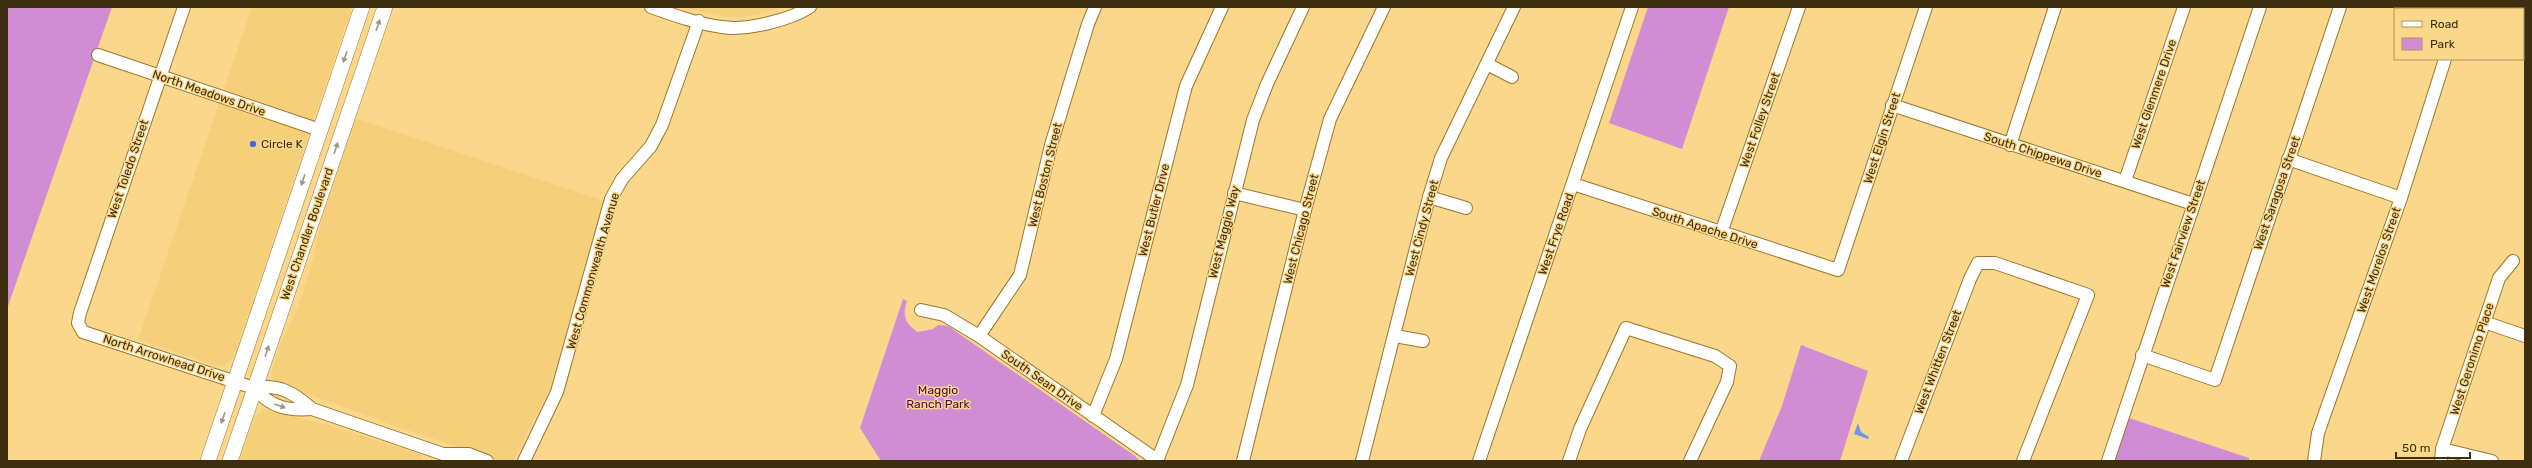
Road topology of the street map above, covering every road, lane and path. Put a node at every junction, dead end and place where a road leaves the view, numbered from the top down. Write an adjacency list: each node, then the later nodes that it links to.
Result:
1 (184, 7): 22 (street, West Toledo Street)
2 (362, 7): 25 (main road, West Chandler Boulevard, one-way to 25)
3 (384, 7): 47 (main road, West Chandler Boulevard, one-way to 3)
4 (651, 7): 18 (street)
5 (810, 7): 18 (street)
6 (1096, 7): 42 (street, West Boston Street)
7 (1222, 7): 49 (street, West Butler Drive)
8 (1303, 7): 30 (street, West Maggio Way)
9 (1384, 7): 35 (street, West Chicago Street)
10 (1514, 7): 21 (street, West Cindy Street)
11 (1632, 7): 29 (street, West Frye Road)
12 (1799, 7): 36 (street, West Folley Street)
13 (1926, 7): 24 (street, West Elgin Street)
14 (2055, 7): 26 (street)
15 (2184, 7): 28 (street, West Glenmere Drive)
16 (2260, 7): 33 (street, West Fairview Street)
17 (2340, 7): 27 (street, West Saragosa Street)
18 (699, 21): 55 (street, West Commonwealth Avenue)
19 (98, 55): 22 (street, North Meadows Drive)
20 (2445, 60): 32 (street, West Morelos Street)
21 (1487, 64): 23 (street); 31 (street, West Cindy Street)
22 (160, 76): 25 (street, North Meadows Drive); 41 (street, West Toledo Street)
23 (1512, 77)
24 (1892, 105): 26 (street, South Chippewa Drive); 38 (street, West Elgin Street)
25 (320, 130): 47 (main road, West Chandler Boulevard, one-way to 47)
26 (2010, 144): 28 (street, South Chippewa Drive)
27 (2288, 159): 32 (street); 46 (street, West Saragosa Street)
28 (2125, 181): 33 (street, South Chippewa Drive)
29 (1573, 184): 36 (street, South Apache Drive); 59 (street, West Frye Road)
30 (1234, 193): 35 (street); 56 (street, West Maggio Way)
31 (1429, 197): 34 (street); 43 (street, West Cindy Street)
32 (2400, 198): 65 (street, West Morelos Street)
33 (2193, 204): 46 (street, West Fairview Street)
34 (1466, 208)
35 (1305, 210): 57 (street, West Chicago Street)
36 (1720, 233): 38 (street, South Apache Drive)
37 (2513, 261): 40 (street, West Geronimo Place)
38 (1838, 270)
39 (921, 310): 42 (street, South Sean Drive)
40 (2484, 322): 44 (street); 50 (street, West Geronimo Place)
41 (83, 332): 47 (street, North Arrowhead Drive)
42 (979, 336): 49 (street, South Sean Drive)
43 (1394, 336): 45 (street); 58 (street, West Cindy Street)
44 (2525, 336)
45 (1423, 341)
46 (2142, 355): 64 (street, West Fairview Street)
47 (245, 385): 48 (street); 48 (street, one-way to 48); 52 (main road, West Chandler Boulevard, one-way to 52); 53 (main road, West Chandler Boulevard)
48 (312, 409): 51 (street)
49 (1094, 416): 56 (street, South Sean Drive)
50 (2442, 455): 66 (street)
51 (446, 458): 54 (street)
52 (208, 461)
53 (230, 461)
54 (487, 461)
55 (524, 461)
56 (1157, 461)
57 (1243, 461)
58 (1362, 461)
59 (1479, 461)
60 (1569, 461): 61 (street)
61 (1690, 461)
62 (1901, 461): 63 (street, West Whitten Street)
63 (2023, 461)
64 (2108, 461)
65 (2314, 461)
66 (2492, 461)

